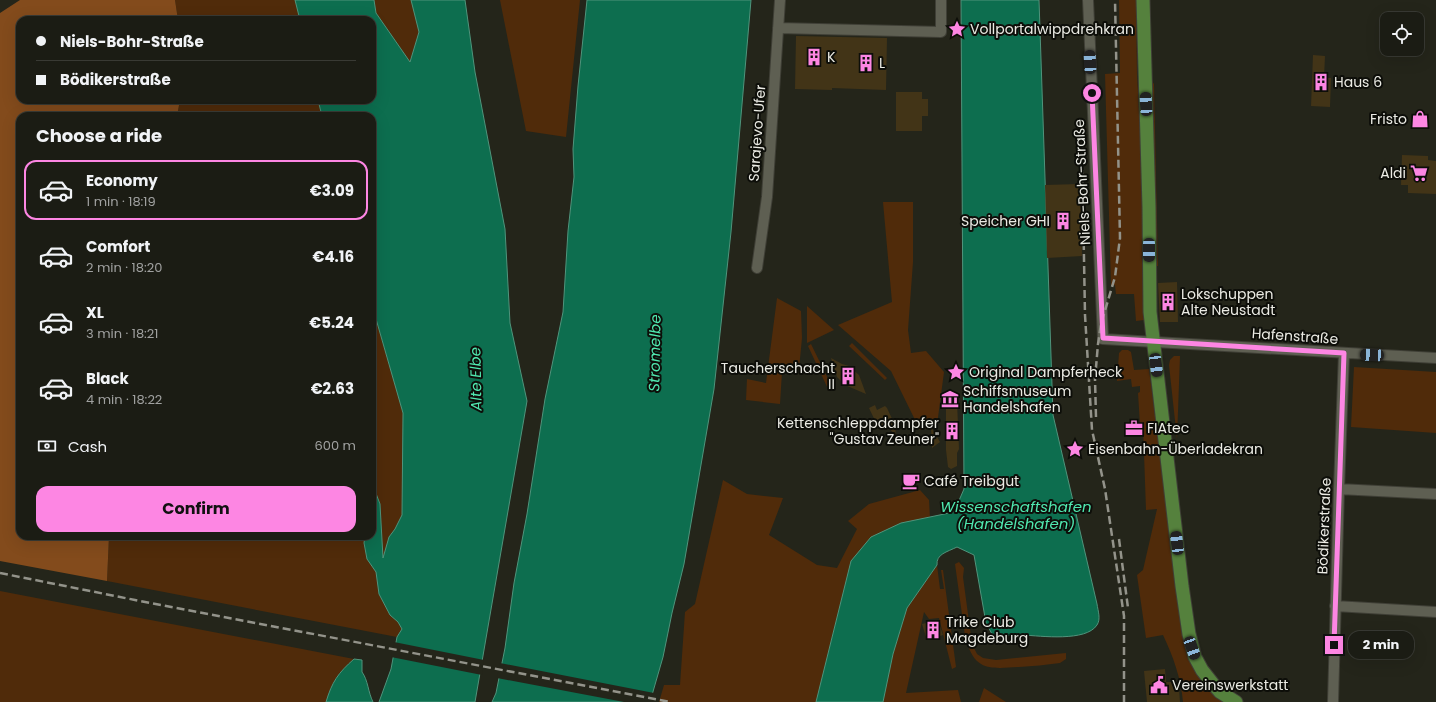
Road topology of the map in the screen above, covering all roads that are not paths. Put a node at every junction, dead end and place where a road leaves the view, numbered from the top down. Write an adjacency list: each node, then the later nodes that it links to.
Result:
1 (780, 0): 5 (street, Sarajevo-Ufer)
2 (941, 0): 5 (street)
3 (1088, 0): 7 (street, Niels-Bohr-Straße)
4 (1143, 0): 8 (main road)
5 (778, 28): 6 (street, Sarajevo-Ufer)
6 (757, 268)
7 (1103, 338): 8 (street, Hafenstraße)
8 (1153, 341): 9 (street, Hafenstraße); 16 (main road)
9 (1344, 353): 10 (street, Hafenstraße); 11 (street, Bödikerstraße)
10 (1436, 358)
11 (1339, 489): 12 (street); 13 (street, Bödikerstraße)
12 (1436, 494)
13 (1335, 606): 14 (street); 15 (street, Bödikerstraße)
14 (1436, 612)
15 (1333, 701)
16 (1236, 702)

